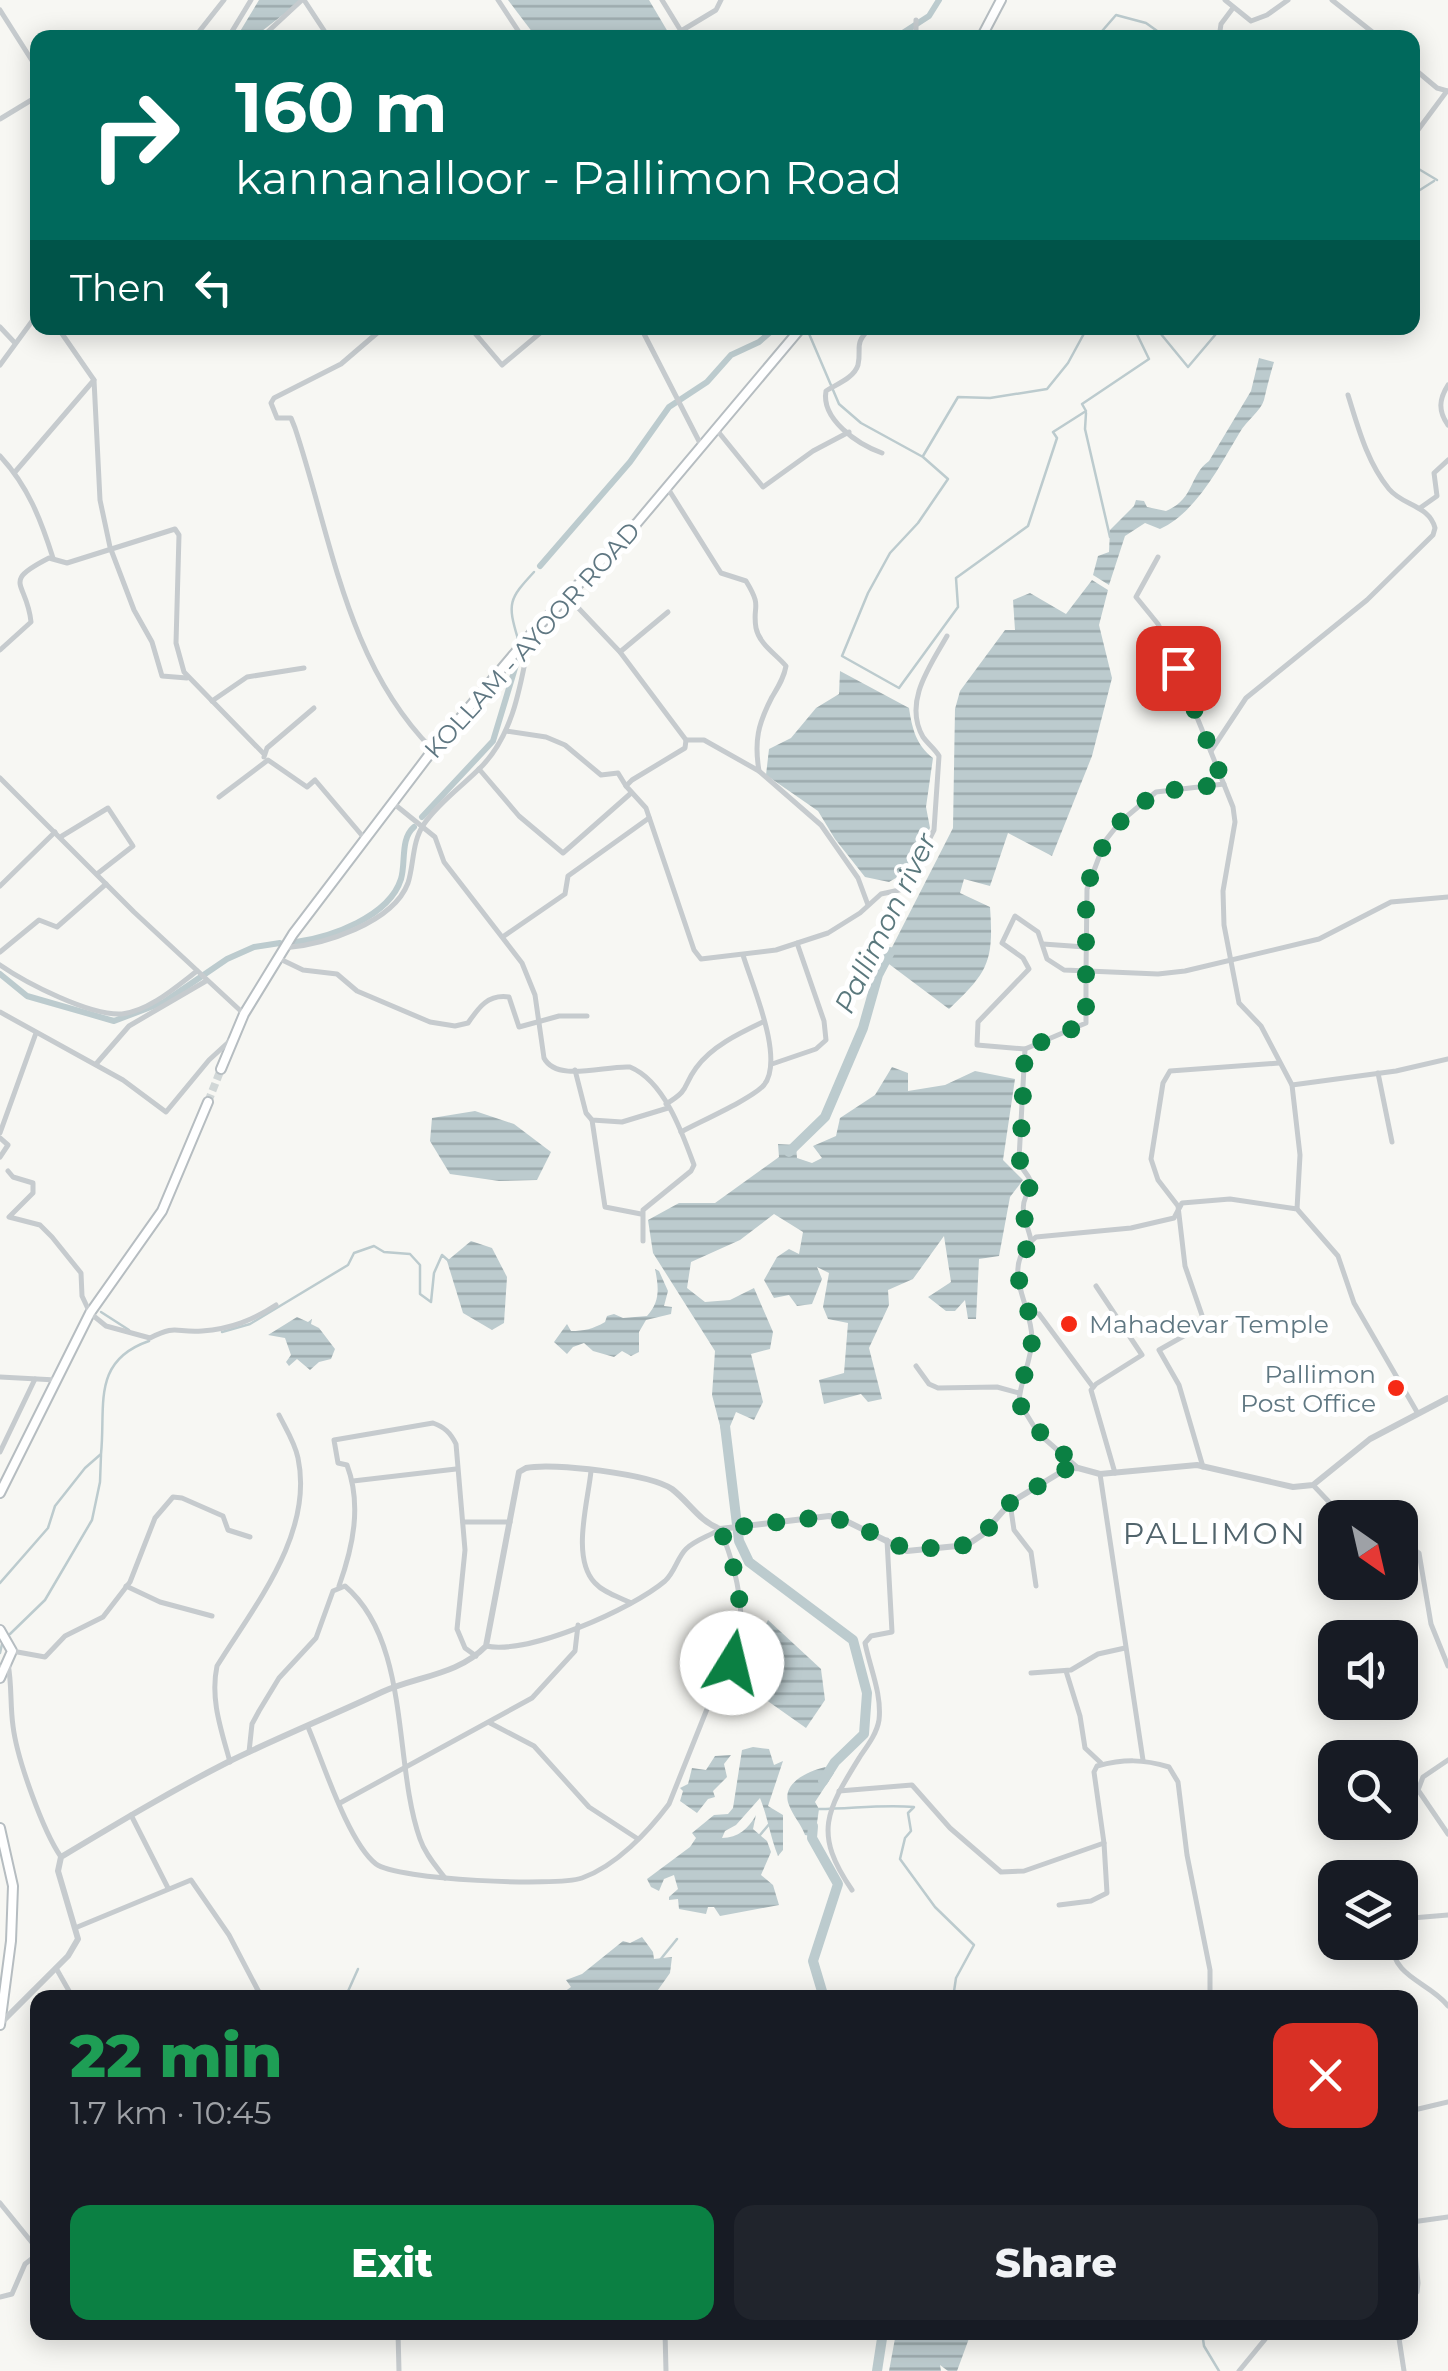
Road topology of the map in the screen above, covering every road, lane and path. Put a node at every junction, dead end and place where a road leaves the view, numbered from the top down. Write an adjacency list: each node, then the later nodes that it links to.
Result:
1 (224, 0): 14 (street)
2 (252, 0): 15 (street)
3 (303, 0): 16 (street); 17 (street)
4 (498, 0): 18 (street)
5 (662, 0): 19 (street)
6 (720, 0): 20 (street)
7 (1001, 0): 22 (main road)
8 (1225, 0): 11 (street)
9 (1288, 0): 11 (street)
10 (1332, 0): 24 (street)
11 (1234, 8): 23 (street)
12 (0, 10): 25 (street)
13 (916, 20): 21 (street)
14 (200, 30)
15 (233, 30)
16 (270, 30)
17 (324, 30)
18 (518, 30)
19 (680, 30)
20 (688, 30)
21 (916, 30)
22 (985, 30)
23 (1222, 30)
24 (1370, 30)
25 (30, 57)
26 (1420, 74): 27 (street)
27 (1448, 91): 30 (street)
28 (30, 101): 29 (street)
29 (0, 120)
30 (1420, 128)
31 (30, 324): 40 (street)
32 (0, 327): 40 (street)
33 (63, 335): 42 (street)
34 (375, 335): 70 (street)
35 (476, 335): 36 (street)
36 (538, 335)
37 (644, 335): 48 (street)
38 (796, 335): 46 (main road, KOLLAM - AYOOR ROAD)
39 (861, 335): 47 (street)
40 (15, 344): 41 (street)
41 (0, 365)
42 (94, 380): 52 (street); 55 (street)
43 (1448, 385): 45 (street)
44 (1348, 395): 54 (street)
45 (1448, 425)
46 (716, 429): 47 (street); 48 (main road, KOLLAM - AYOOR ROAD)
47 (849, 432): 49 (street)
48 (702, 446): 53 (main road, KOLLAM - AYOOR ROAD)
49 (882, 453)
50 (0, 456): 52 (street)
51 (1448, 460): 54 (street)
52 (15, 472): 57 (street)
53 (667, 487): 58 (main road, KOLLAM - AYOOR ROAD); 74 (street)
54 (1420, 508): 71 (street)
55 (110, 546): 57 (street); 65 (street); 65 (street)
56 (1158, 557): 71 (street)
57 (52, 558): 62 (street)
58 (566, 596): 60 (main road, KOLLAM - AYOOR ROAD); 63 (street)
59 (668, 612): 63 (street)
60 (531, 634): 68 (street); 70 (main road, KOLLAM - AYOOR ROAD)
61 (948, 636): 89 (street)
62 (0, 650)
63 (620, 652): 69 (street)
64 (304, 668): 66 (street)
65 (189, 678): 66 (street)
66 (212, 701): 72 (street)
67 (314, 708): 72 (street)
68 (506, 731): 73 (street); 77 (street)
69 (686, 740): 74 (street); 77 (street)
70 (433, 751): 80 (main road, KOLLAM - AYOOR ROAD)
71 (1211, 751): 76 (street)
72 (264, 757): 79 (street); 84 (street)
73 (479, 769): 78 (street); 82 (street)
74 (759, 771): 89 (street)
75 (0, 778): 83 (street)
76 (1224, 784): 94 (street); 98 (street)
77 (626, 786): 78 (street)
78 (630, 794): 81 (street)
79 (218, 797)
80 (393, 803): 82 (street); 84 (main road, KOLLAM - AYOOR ROAD)
81 (649, 818): 90 (street); 96 (street)
82 (422, 826): 90 (street); 93 (street)
83 (58, 834): 85 (street); 85 (street); 87 (street)
84 (364, 838): 93 (main road, KOLLAM - AYOOR ROAD)
85 (97, 874): 86 (street)
86 (106, 884): 95 (street); 101 (street)
87 (0, 886)
88 (1448, 896): 98 (street)
89 (868, 906): 91 (street)
90 (503, 937): 105 (street)
91 (797, 943): 96 (street); 113 (street)
92 (1044, 944): 94 (street); 100 (street); 109 (street)
93 (284, 948): 97 (main road, KOLLAM - AYOOR ROAD)
94 (1086, 948): 100 (street)
95 (0, 952)
96 (743, 955): 106 (street)
97 (278, 958): 103 (main road, KOLLAM - AYOOR ROAD); 105 (street)
98 (1230, 958): 100 (street); 111 (street)
99 (0, 964): 101 (street)
100 (1086, 973): 109 (street)
101 (201, 976): 103 (street); 112 (street)
102 (0, 1012): 107 (street)
103 (244, 1014): 108 (main road, KOLLAM - AYOOR ROAD)
104 (587, 1016): 105 (street)
105 (540, 1021): 115 (street)
106 (764, 1022): 113 (street); 119 (street)
107 (36, 1033): 112 (street); 122 (street)
108 (235, 1036): 112 (street); 114 (main road, KOLLAM - AYOOR ROAD)
109 (1025, 1049): 130 (street)
110 (1448, 1059): 116 (street)
111 (1279, 1063): 117 (street); 126 (street)
112 (96, 1064)
113 (771, 1065): 121 (street)
114 (221, 1069)
115 (575, 1070): 119 (street); 120 (street)
116 (1378, 1073): 117 (street); 123 (street)
117 (1292, 1085): 127 (street)
118 (208, 1102): 133 (main road)
119 (667, 1106): 120 (street); 121 (street)
120 (592, 1120): 128 (street)
121 (680, 1133): 128 (street)
122 (0, 1135): 124 (street)
123 (1392, 1142)
124 (0, 1157)
125 (8, 1171): 133 (street)
126 (1178, 1206): 127 (street); 130 (street); 145 (street)
127 (1297, 1209): 142 (street)
128 (641, 1214): 129 (street)
129 (643, 1240)
130 (1031, 1240): 140 (street)
131 (1096, 1286): 139 (street)
132 (276, 1305): 133 (street)
133 (90, 1314): 138 (main road)
134 (1038, 1314): 139 (street)
135 (916, 1366): 140 (street)
136 (0, 1377): 137 (street)
137 (36, 1379): 138 (street); 144 (street)
138 (56, 1380): 153 (main road)
139 (1093, 1387): 149 (street)
140 (1019, 1394): 146 (street)
141 (1448, 1398): 142 (street)
142 (1417, 1412): 152 (street)
143 (279, 1415): 185 (street)
144 (0, 1452)
145 (1203, 1467): 149 (street); 152 (street)
146 (1078, 1468): 150 (street); 155 (street)
147 (456, 1469): 151 (street); 151 (street); 156 (street)
148 (591, 1471): 157 (street); 158 (street); 165 (street)
149 (1115, 1473): 150 (street)
150 (1100, 1474): 170 (street)
151 (353, 1482): 163 (street)
152 (1313, 1486): 154 (street)
153 (1, 1489)
154 (1327, 1500)
155 (1010, 1503): 160 (street); 164 (street)
156 (462, 1522): 157 (street); 173 (street)
157 (510, 1522): 169 (street)
158 (723, 1529): 160 (street); 165 (street); 193 (street)
159 (250, 1536): 162 (street)
160 (886, 1539): 188 (street)
161 (1418, 1554): 172 (street)
162 (126, 1586): 166 (street); 171 (street)
163 (338, 1586): 179 (street); 182 (street)
164 (1036, 1586)
165 (631, 1604): 167 (street)
166 (212, 1616)
167 (578, 1626): 169 (street); 180 (street)
168 (0, 1630): 171 (main road)
169 (486, 1646): 173 (street)
170 (1125, 1648): 176 (street); 183 (street)
171 (12, 1651): 174 (main road)
172 (1445, 1655): 175 (street)
173 (476, 1656): 179 (street)
174 (4, 1666): 178 (main road); 195 (street)
175 (1448, 1666)
176 (1066, 1671): 177 (street); 186 (street)
177 (1031, 1673)
178 (0, 1678)
179 (394, 1686): 181 (street); 187 (street)
180 (490, 1723): 187 (street); 193 (street)
181 (308, 1727): 182 (street); 189 (street)
182 (249, 1752): 185 (street)
183 (1144, 1760): 186 (street); 208 (street)
184 (1448, 1760): 192 (street)
185 (230, 1762): 190 (street)
186 (1103, 1764): 194 (street)
187 (405, 1766): 189 (street); 196 (street)
188 (837, 1792): 194 (street); 198 (street)
189 (340, 1803): 196 (street)
190 (131, 1814): 195 (street); 197 (street)
191 (0, 1828): 211 (main road)
192 (1448, 1834)
193 (638, 1839): 196 (street)
194 (1104, 1843): 199 (street)
195 (61, 1858): 202 (street)
196 (446, 1878)
197 (168, 1888): 202 (street); 207 (street)
198 (852, 1890)
199 (1059, 1905)
200 (1448, 1915): 201 (street)
201 (1418, 1918)
202 (74, 1928): 204 (street)
203 (1395, 1960): 210 (street)
204 (56, 1968): 205 (street); 206 (street)
205 (34, 1990)
206 (68, 1990)
207 (258, 1990)
208 (1210, 1990)
209 (30, 1994): 211 (street)
210 (1448, 2006)
211 (0, 2024)
212 (1448, 2102): 213 (street)
213 (1418, 2109)
214 (0, 2203): 217 (street)
215 (1448, 2217): 216 (street)
216 (1418, 2221)
217 (30, 2242)
218 (30, 2259): 219 (street)
219 (0, 2297)
220 (398, 2340): 224 (street)
221 (665, 2340): 225 (street)
222 (1264, 2340): 226 (street)
223 (1399, 2340): 227 (street)
224 (399, 2371)
225 (666, 2371)
226 (1239, 2371)
227 (1404, 2371)

